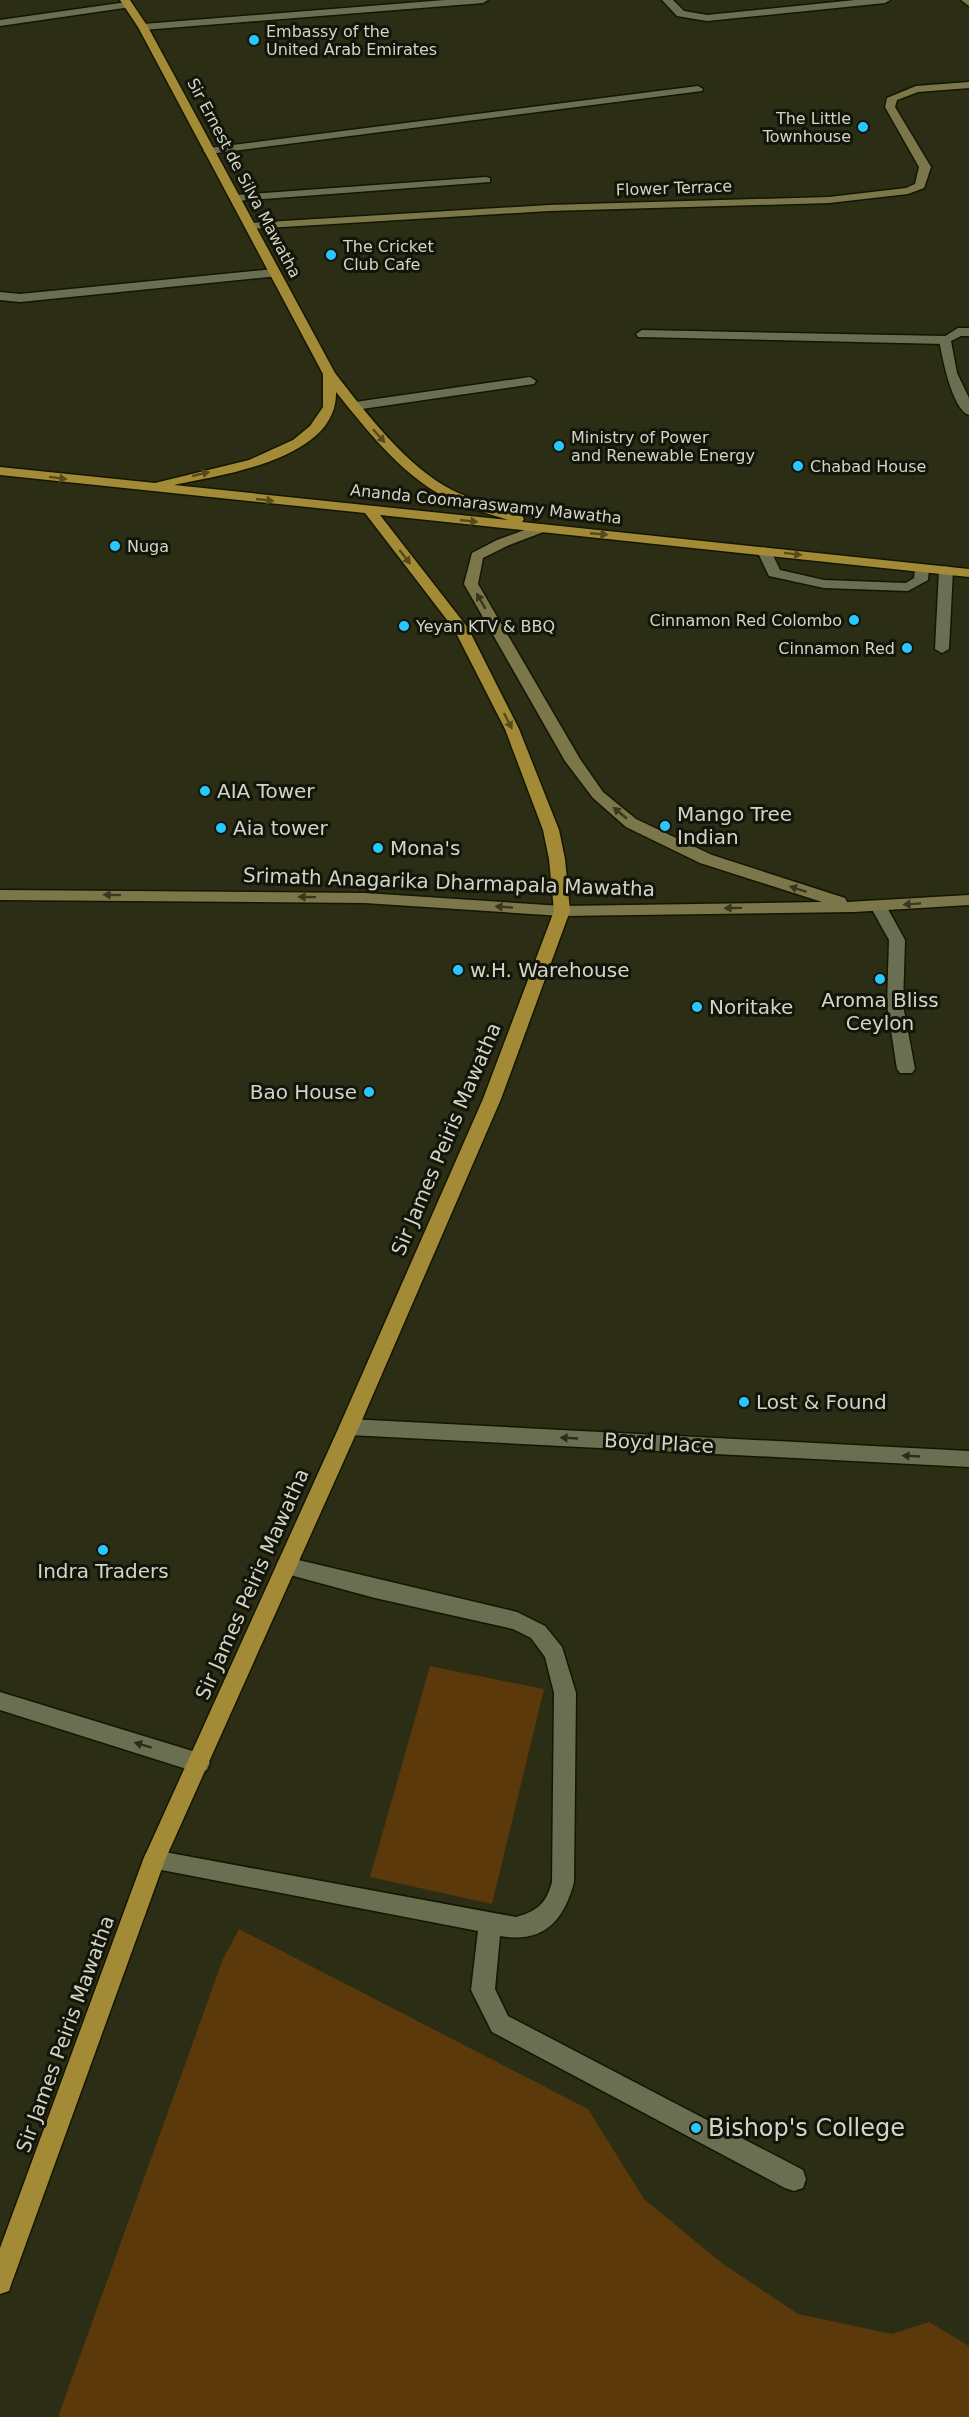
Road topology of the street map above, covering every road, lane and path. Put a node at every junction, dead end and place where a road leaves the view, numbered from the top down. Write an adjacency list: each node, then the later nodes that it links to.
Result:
1 (483, 0): 6 (street)
2 (667, 0): 3 (street)
3 (885, 0)
4 (126, 3): 5 (street); 6 (highway, Sir Ernest de Silva Mawatha)
5 (0, 23)
6 (143, 27): 9 (highway, Sir Ernest de Silva Mawatha)
7 (969, 85): 12 (main road, Flower Terrace)
8 (698, 89): 9 (street)
9 (209, 151): 11 (highway, Sir Ernest de Silva Mawatha)
10 (486, 180): 11 (street)
11 (236, 198): 12 (highway, Sir Ernest de Silva Mawatha)
12 (251, 226): 13 (highway, Sir Ernest de Silva Mawatha)
13 (275, 273): 14 (street); 18 (highway, Sir Ernest de Silva Mawatha)
14 (0, 296)
15 (969, 332): 17 (street)
16 (642, 334): 17 (street)
17 (945, 340): 21 (street)
18 (329, 374): 20 (highway, Sir Ernest de Silva Mawatha); 23 (highway, Sir Ernest de Silva Mawatha, one-way to 18)
19 (530, 381): 20 (street)
20 (355, 406): 25 (highway, Sir Ernest de Silva Mawatha, one-way to 25)
21 (969, 411)
22 (0, 471): 23 (highway, Ananda Coomaraswamy Mawatha, one-way to 23)
23 (144, 487): 24 (highway, Ananda Coomaraswamy Mawatha, one-way to 24)
24 (369, 510): 25 (highway, Ananda Coomaraswamy Mawatha, one-way to 25); 35 (highway, one-way to 35)
25 (541, 528): 26 (highway, Ananda Coomaraswamy Mawatha, one-way to 26); 34 (main road, one-way to 25)
26 (764, 550): 27 (highway, Ananda Coomaraswamy Mawatha, one-way to 27); 27 (street)
27 (922, 569): 28 (highway, Ananda Coomaraswamy Mawatha)
28 (946, 570): 29 (highway, Ananda Coomaraswamy Mawatha); 30 (street)
29 (969, 573)
30 (942, 650)
31 (0, 895): 35 (main road, Srimath Anagarika Dharmapala Mawatha, one-way to 31)
32 (969, 900): 33 (main road, Srimath Anagarika Dharmapala Mawatha, one-way to 33)
33 (878, 906): 34 (main road, Srimath Anagarika Dharmapala Mawatha); 36 (street)
34 (854, 907): 35 (main road, Srimath Anagarika Dharmapala Mawatha, one-way to 35)
35 (562, 911): 37 (highway, Sir James Peiris Mawatha)
36 (906, 1069)
37 (349, 1427): 38 (street, Boyd Place, one-way to 37); 39 (highway, Sir James Peiris Mawatha)
38 (969, 1459)
39 (286, 1566): 41 (highway, Sir James Peiris Mawatha); 43 (street)
40 (0, 1701): 41 (street, one-way to 40)
41 (199, 1763): 42 (highway, Sir James Peiris Mawatha)
42 (153, 1860): 43 (street); 45 (highway, Sir James Peiris Mawatha)
43 (490, 1922): 44 (street)
44 (794, 2179)
45 (0, 2282)

